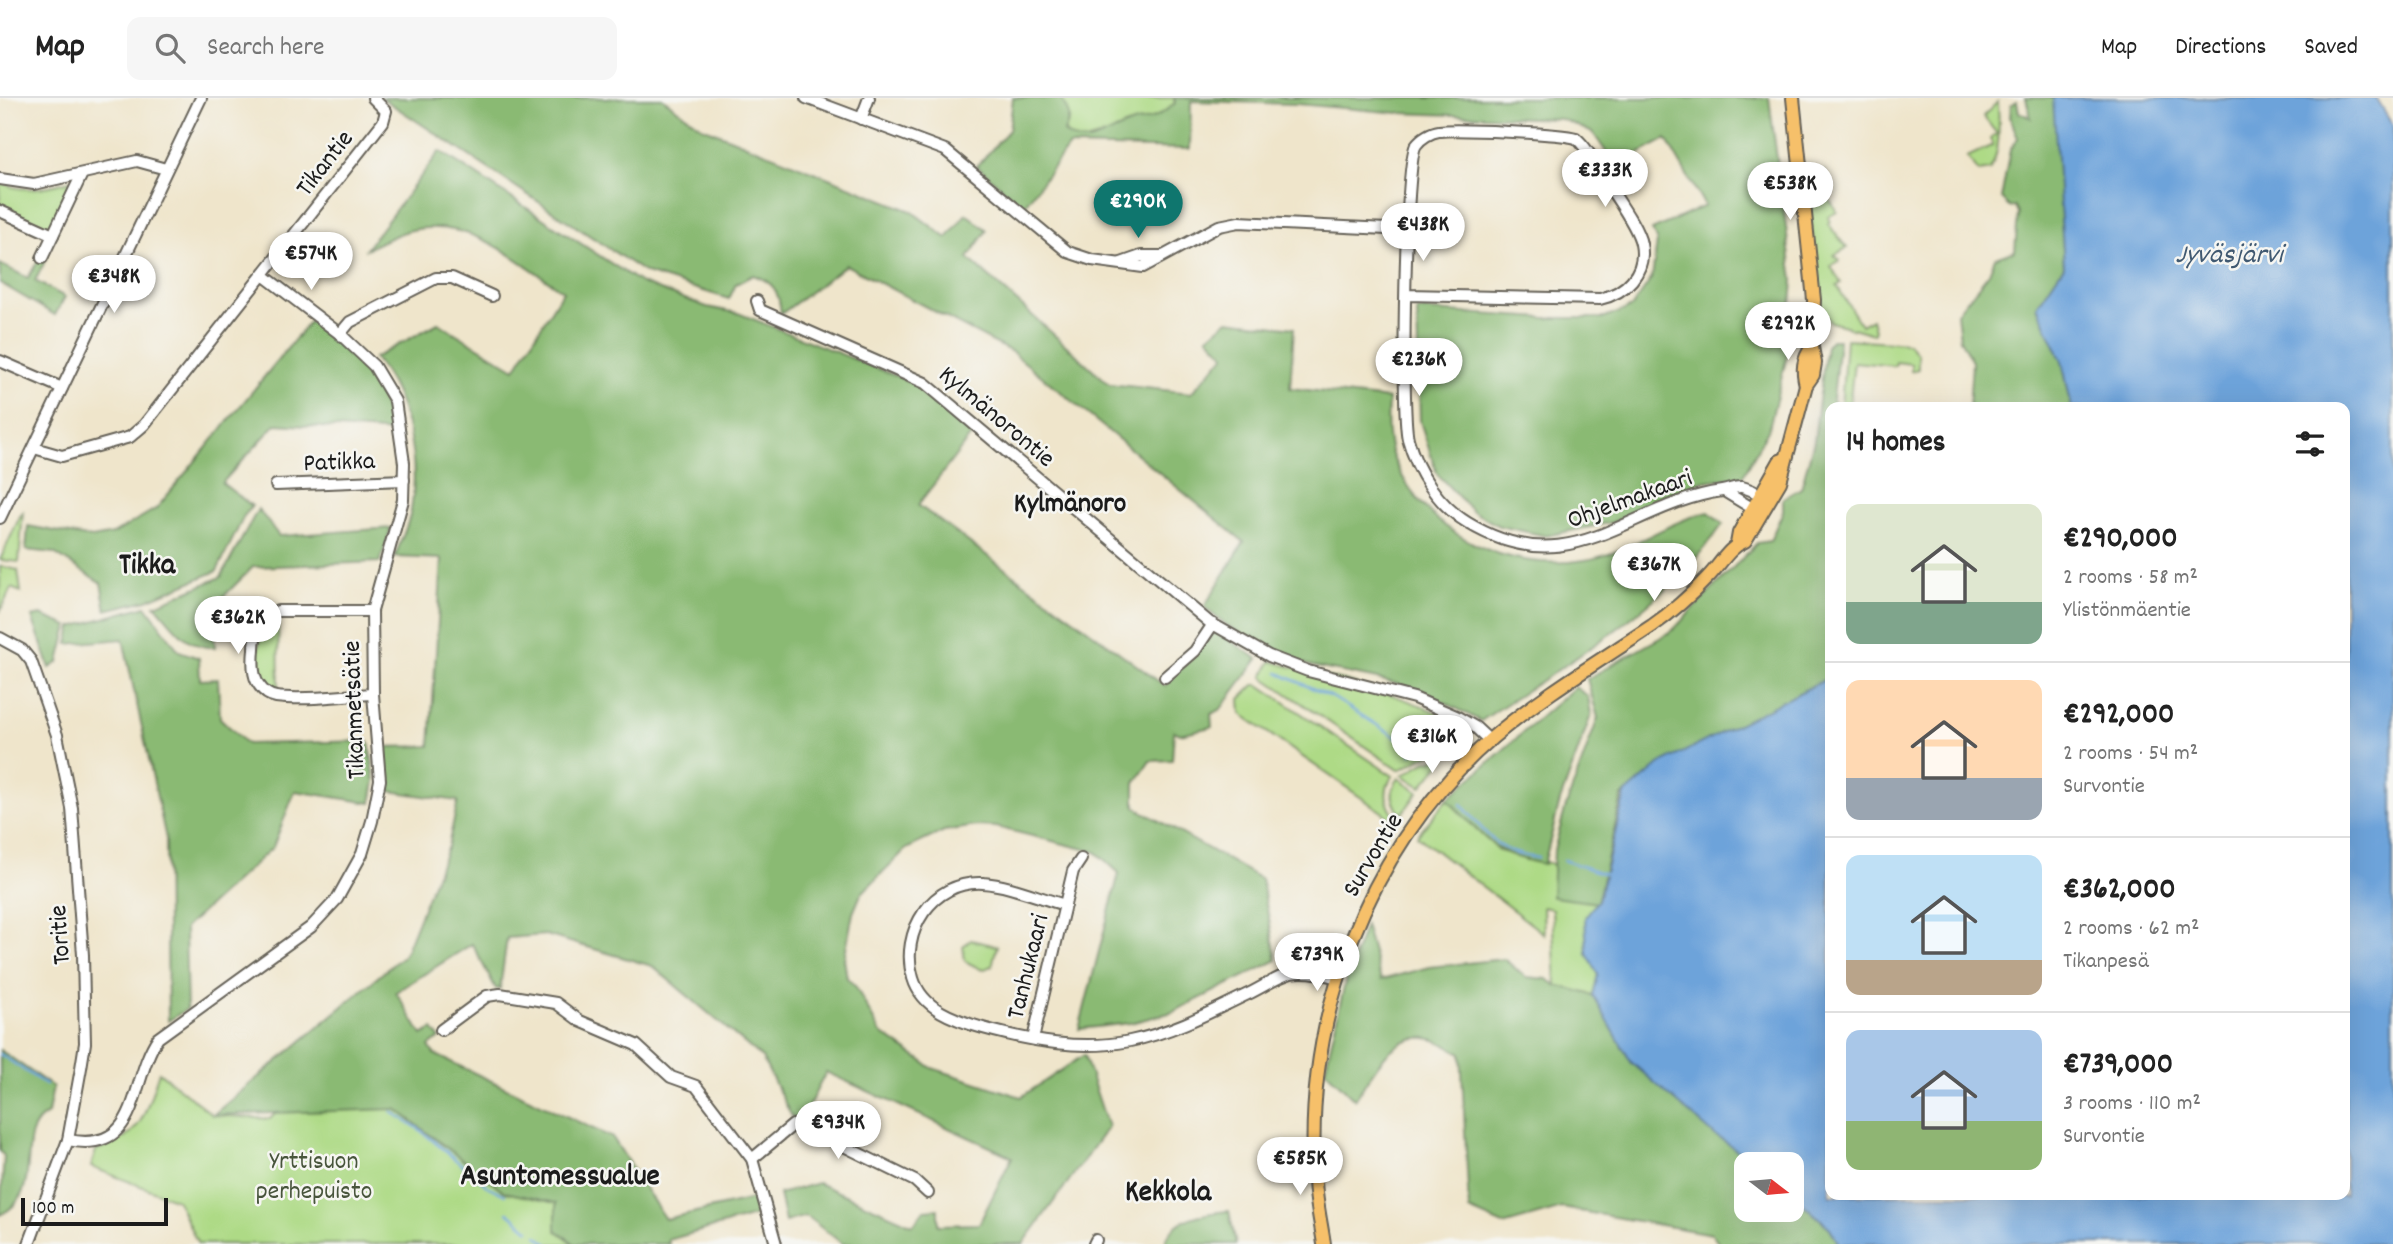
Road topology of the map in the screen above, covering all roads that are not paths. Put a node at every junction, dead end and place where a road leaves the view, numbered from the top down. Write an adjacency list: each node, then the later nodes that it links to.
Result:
1 (201, 98): 7 (street)
2 (373, 98): 14 (street, Tikantie)
3 (806, 98): 6 (street)
4 (869, 98): 6 (street)
5 (1793, 98): 25 (main road, Survontie)
6 (861, 118): 11 (street)
7 (166, 169): 8 (street); 20 (street)
8 (82, 174): 9 (street); 12 (street)
9 (0, 179)
10 (0, 211): 12 (street)
11 (1408, 230): 15 (street, Ohjelmakaari); 15 (street, Ohjelmakaari)
12 (53, 235): 13 (street)
13 (42, 258)
14 (263, 275): 18 (street, Tikanmetsätie); 21 (street, Tikantie)
15 (1406, 295): 24 (street, Ohjelmakaari)
16 (492, 296): 18 (street)
17 (757, 301): 29 (street, Kylmänorontie)
18 (340, 334): 22 (street, Tikanmetsätie)
19 (0, 360): 20 (street)
20 (62, 388): 21 (street)
21 (34, 448): 27 (street)
22 (404, 480): 23 (street, Patikka); 28 (street, Tikanmetsätie)
23 (276, 485)
24 (1724, 491): 25 (street, Ohjelmakaari); 26 (street, Ohjelmakaari)
25 (1766, 498): 26 (main road, Survontie)
26 (1757, 512): 33 (main road, Survontie)
27 (0, 518)
28 (372, 611): 32 (street, Tikanmetsätie); 32 (street)
29 (1213, 624): 31 (street); 33 (street, Kylmänorontie)
30 (0, 638): 39 (street, Toritie)
31 (1165, 677)
32 (373, 694): 39 (street, Tikanmetsätie)
33 (1489, 740): 36 (main road, Survontie)
34 (1081, 859): 35 (street, Tanhukaari)
35 (1065, 905): 38 (street, Tanhukaari); 38 (street, Tanhukaari)
36 (1338, 978): 38 (street, Tanhukaari); 44 (main road, Survontie)
37 (441, 1030): 40 (street)
38 (1032, 1039)
39 (68, 1140): 42 (street, Toritie)
40 (752, 1159): 41 (street); 43 (street)
41 (928, 1193)
42 (29, 1244)
43 (776, 1244)
44 (1324, 1244)

